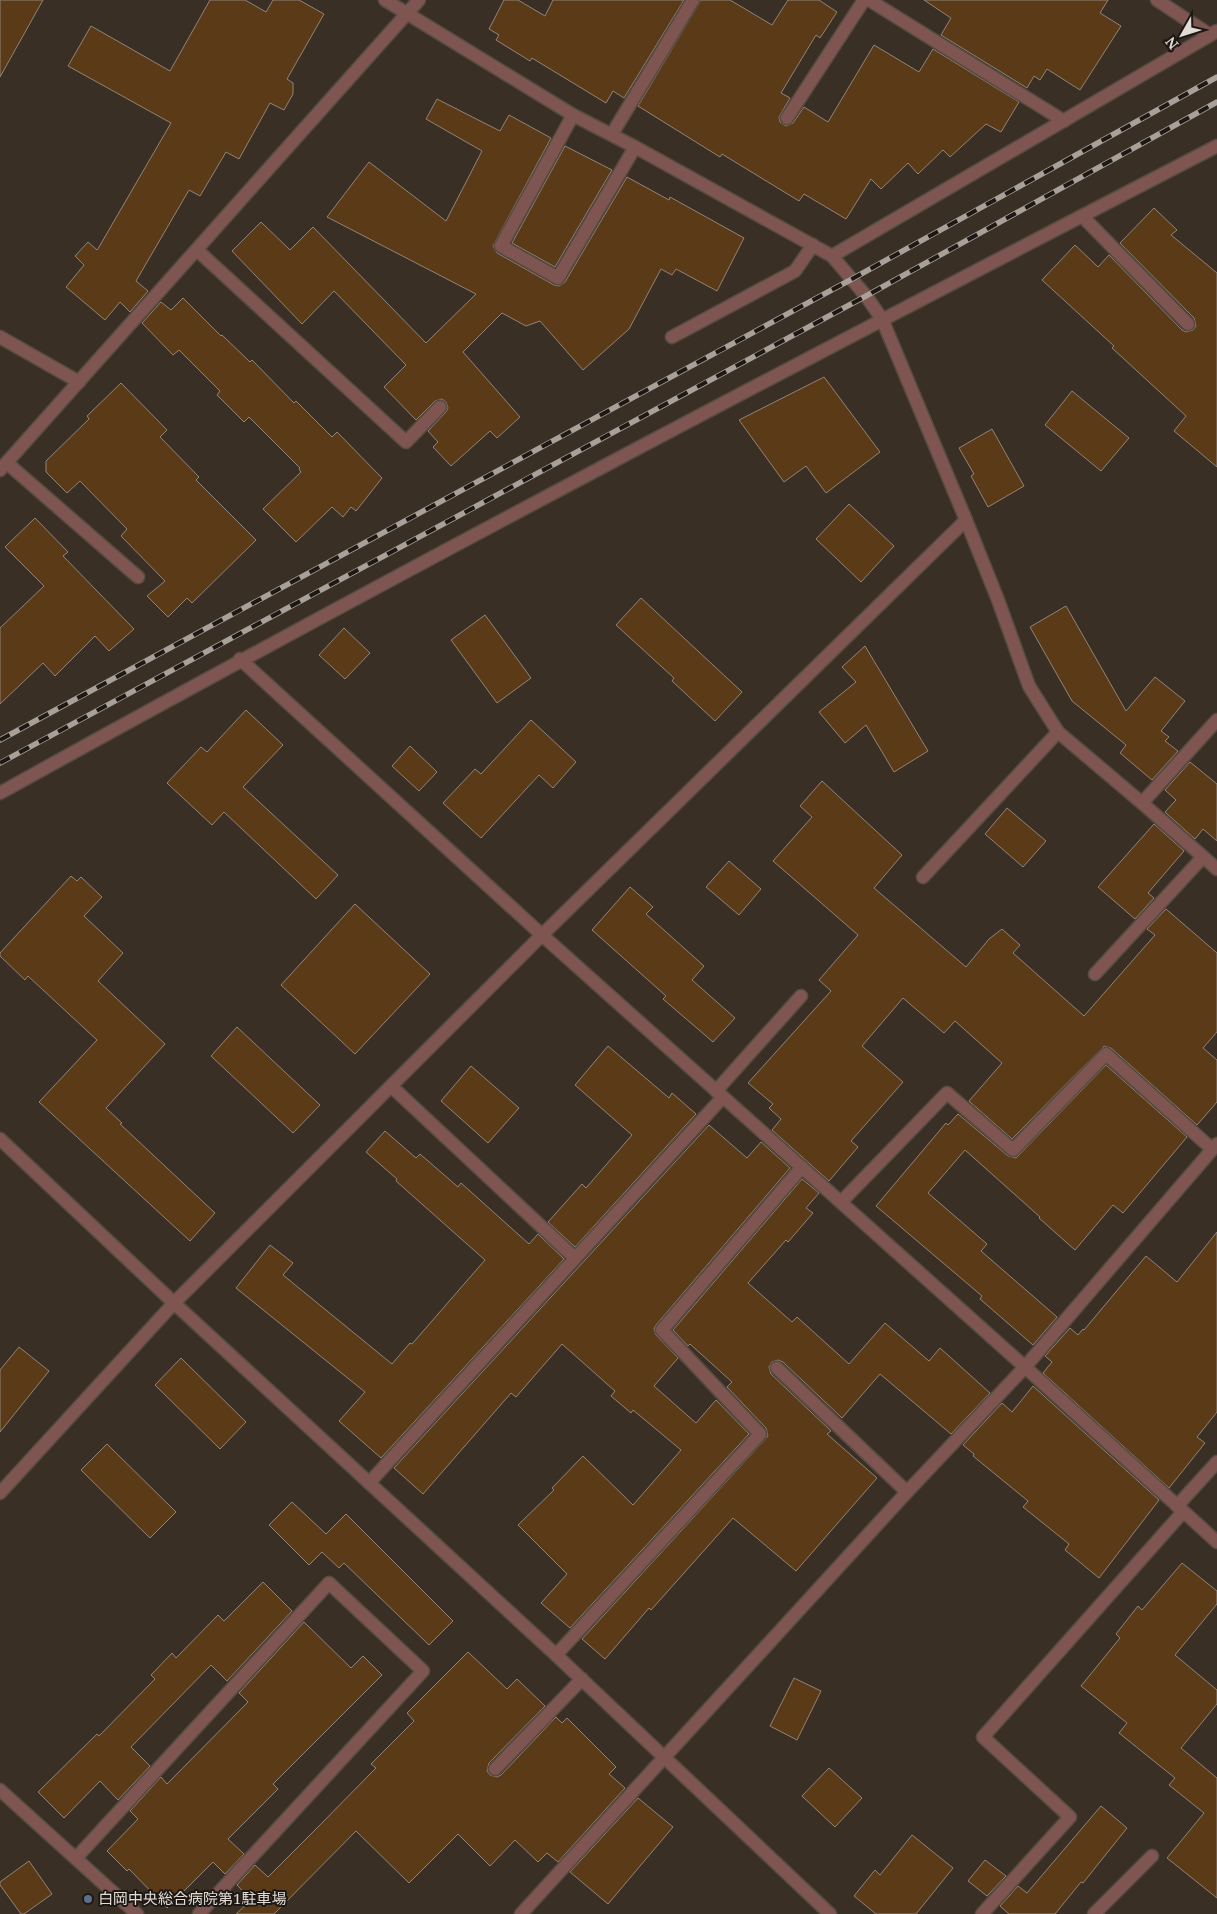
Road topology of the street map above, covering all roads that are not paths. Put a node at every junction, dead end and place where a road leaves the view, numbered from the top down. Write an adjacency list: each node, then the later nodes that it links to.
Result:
1 (385, 0): 7 (street)
2 (419, 0): 7 (street)
3 (693, 0): 12 (street)
4 (864, 0): 10 (street)
5 (869, 0): 11 (street)
6 (1157, 0): 8 (street)
7 (406, 14): 9 (street); 17 (street)
8 (1214, 33): 11 (street)
9 (573, 114): 12 (street); 13 (street)
10 (787, 118)
11 (1064, 121): 18 (street)
12 (612, 134): 13 (street)
13 (635, 146): 16 (street)
14 (1217, 146): 15 (street)
15 (1082, 216): 19 (street); 20 (street)
16 (813, 246): 18 (street); 22 (street)
17 (197, 250): 23 (street); 24 (street)
18 (832, 256): 19 (street)
19 (882, 320): 26 (street); 28 (street)
20 (1188, 324)
21 (0, 337): 23 (street)
22 (672, 337)
23 (79, 382): 25 (street)
24 (440, 407)
25 (4, 466): 27 (street)
26 (966, 520): 30 (street); 36 (street)
27 (138, 577)
28 (240, 660): 31 (street); 36 (street)
29 (1217, 720): 32 (street)
30 (1058, 732): 32 (street); 35 (street)
31 (0, 792)
32 (1142, 802): 33 (street)
33 (1203, 857): 34 (street); 37 (street)
34 (1217, 869)
35 (923, 877)
36 (542, 935): 39 (street); 40 (street)
37 (1095, 974)
38 (801, 996): 40 (street)
39 (391, 1086): 45 (street); 46 (street)
40 (720, 1094): 43 (street); 45 (street)
41 (0, 1139): 46 (street)
42 (1215, 1147): 44 (street); 47 (street)
43 (802, 1167): 44 (street); 55 (street)
44 (841, 1202): 47 (street)
45 (575, 1258): 50 (street)
46 (174, 1303): 50 (street); 52 (street)
47 (1025, 1367): 51 (street); 53 (street)
48 (777, 1368): 51 (street)
49 (1217, 1462): 53 (street)
50 (369, 1483): 55 (street)
51 (907, 1492): 57 (street)
52 (0, 1493)
53 (1180, 1509): 54 (street); 66 (street)
54 (1217, 1542)
55 (556, 1655): 56 (street)
56 (582, 1679): 57 (street); 58 (street)
57 (664, 1757): 64 (street); 65 (street)
58 (496, 1769)
59 (0, 1790): 61 (street)
60 (1152, 1856): 67 (street)
61 (76, 1858): 62 (street); 63 (street)
62 (137, 1914)
63 (199, 1914)
64 (521, 1914)
65 (830, 1914)
66 (982, 1914)
67 (1094, 1914)

